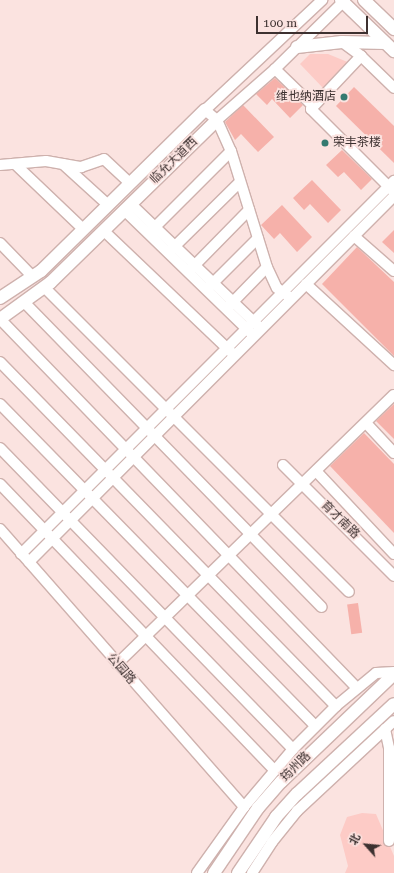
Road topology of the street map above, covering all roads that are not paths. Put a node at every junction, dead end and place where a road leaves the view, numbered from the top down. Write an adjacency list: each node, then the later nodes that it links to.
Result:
1 (322, 0): 13 (street, 临允大道西)
2 (364, 0): 4 (main road)
3 (343, 1): 6 (main road); 7 (street, 临允大道西)
4 (394, 29)
5 (342, 42): 6 (main road); 7 (main road); 9 (street)
6 (385, 43): 8 (main road)
7 (297, 47): 10 (street, 临允大道西)
8 (394, 51)
9 (361, 56): 11 (street); 12 (street)
10 (275, 69): 12 (street); 14 (street, 临允大道西)
11 (394, 88)
12 (313, 106): 21 (street)
13 (205, 110): 14 (street); 20 (main road, 临允大道西)
14 (217, 120): 15 (street); 24 (main road, 临允大道西)
15 (231, 151): 19 (street); 27 (street)
16 (15, 164): 17 (street); 18 (street); 26 (street)
17 (63, 164): 20 (street); 23 (street)
18 (0, 165)
19 (240, 182): 25 (street); 32 (street)
20 (130, 183): 23 (main road, 临允大道西)
21 (392, 186): 40 (street)
22 (394, 196): 29 (street)
23 (108, 205): 26 (main road, 临允大道西)
24 (128, 207): 27 (street); 28 (main road, 临允大道西)
25 (249, 210): 30 (street); 34 (street)
26 (83, 229): 36 (main road, 临允大道西)
27 (152, 230): 32 (street)
28 (104, 231): 39 (main road, 临允大道西); 48 (street)
29 (354, 236): 35 (street); 37 (street)
30 (258, 238): 33 (street); 38 (street)
31 (0, 243): 36 (street)
32 (172, 250): 34 (street)
33 (267, 267): 40 (street); 44 (street)
34 (192, 268): 38 (street)
35 (394, 271)
36 (32, 276): 41 (main road, 临允大道西)
37 (306, 284): 42 (street); 51 (street)
38 (210, 286): 44 (street)
39 (44, 287): 43 (main road, 临允大道西); 54 (street)
40 (282, 293): 42 (street); 46 (street)
41 (1, 295)
42 (292, 298): 47 (street)
43 (24, 302): 45 (main road, 临允大道西); 57 (street)
44 (230, 305): 46 (street)
45 (0, 319): 60 (street)
46 (250, 325): 47 (street); 48 (street)
47 (258, 332): 49 (street)
48 (227, 348): 49 (street); 54 (street)
49 (234, 356): 55 (street)
50 (0, 362): 64 (street)
51 (394, 365)
52 (394, 395): 56 (street)
53 (0, 404): 69 (street)
54 (166, 409): 55 (street); 57 (street)
55 (174, 416): 58 (street); 72 (street)
56 (366, 423): 61 (street); 65 (street)
57 (147, 428): 58 (street); 60 (street)
58 (155, 436): 62 (street); 76 (street)
59 (0, 448): 71 (street)
60 (126, 449): 62 (street); 64 (street)
61 (394, 453)
62 (134, 457): 66 (street); 80 (street)
63 (283, 465): 68 (street, 育才南路)
64 (105, 470): 66 (street); 69 (street)
65 (316, 471): 68 (street); 79 (street)
66 (113, 477): 70 (street); 82 (street)
67 (0, 484): 75 (street)
68 (303, 484): 72 (street); 83 (street, 育才南路)
69 (85, 490): 70 (street); 71 (street)
70 (92, 498): 73 (street); 85 (street)
71 (63, 512): 73 (street); 75 (street)
72 (271, 514): 76 (street); 84 (street)
73 (70, 520): 77 (street); 87 (street)
74 (0, 529): 78 (street, 公园路)
75 (44, 530): 77 (street); 78 (street)
76 (251, 534): 80 (street); 86 (street)
77 (52, 538): 81 (street); 88 (street)
78 (21, 554): 81 (street, 公园路)
79 (394, 554)
80 (229, 555): 82 (street); 91 (street)
81 (29, 562): 89 (street, 公园路)
82 (208, 575): 85 (street); 93 (street)
83 (394, 576)
84 (349, 592)
85 (187, 595): 87 (street); 95 (street)
86 (322, 607)
87 (165, 617): 88 (street); 97 (street)
88 (145, 636): 89 (street); 98 (street)
89 (117, 664): 99 (street, 公园路)
90 (394, 673): 91 (street); 102 (main road, 筠州路)
91 (357, 688): 93 (street)
92 (394, 704): 103 (main road, 筠州路)
93 (336, 706): 95 (street)
94 (394, 720): 96 (street)
95 (315, 726): 97 (street)
96 (385, 729): 100 (street); 104 (street)
97 (293, 749): 98 (street)
98 (273, 769): 99 (street)
99 (244, 808): 101 (street)
100 (389, 841)
101 (197, 873)
102 (214, 873)
103 (238, 873)
104 (252, 873)

